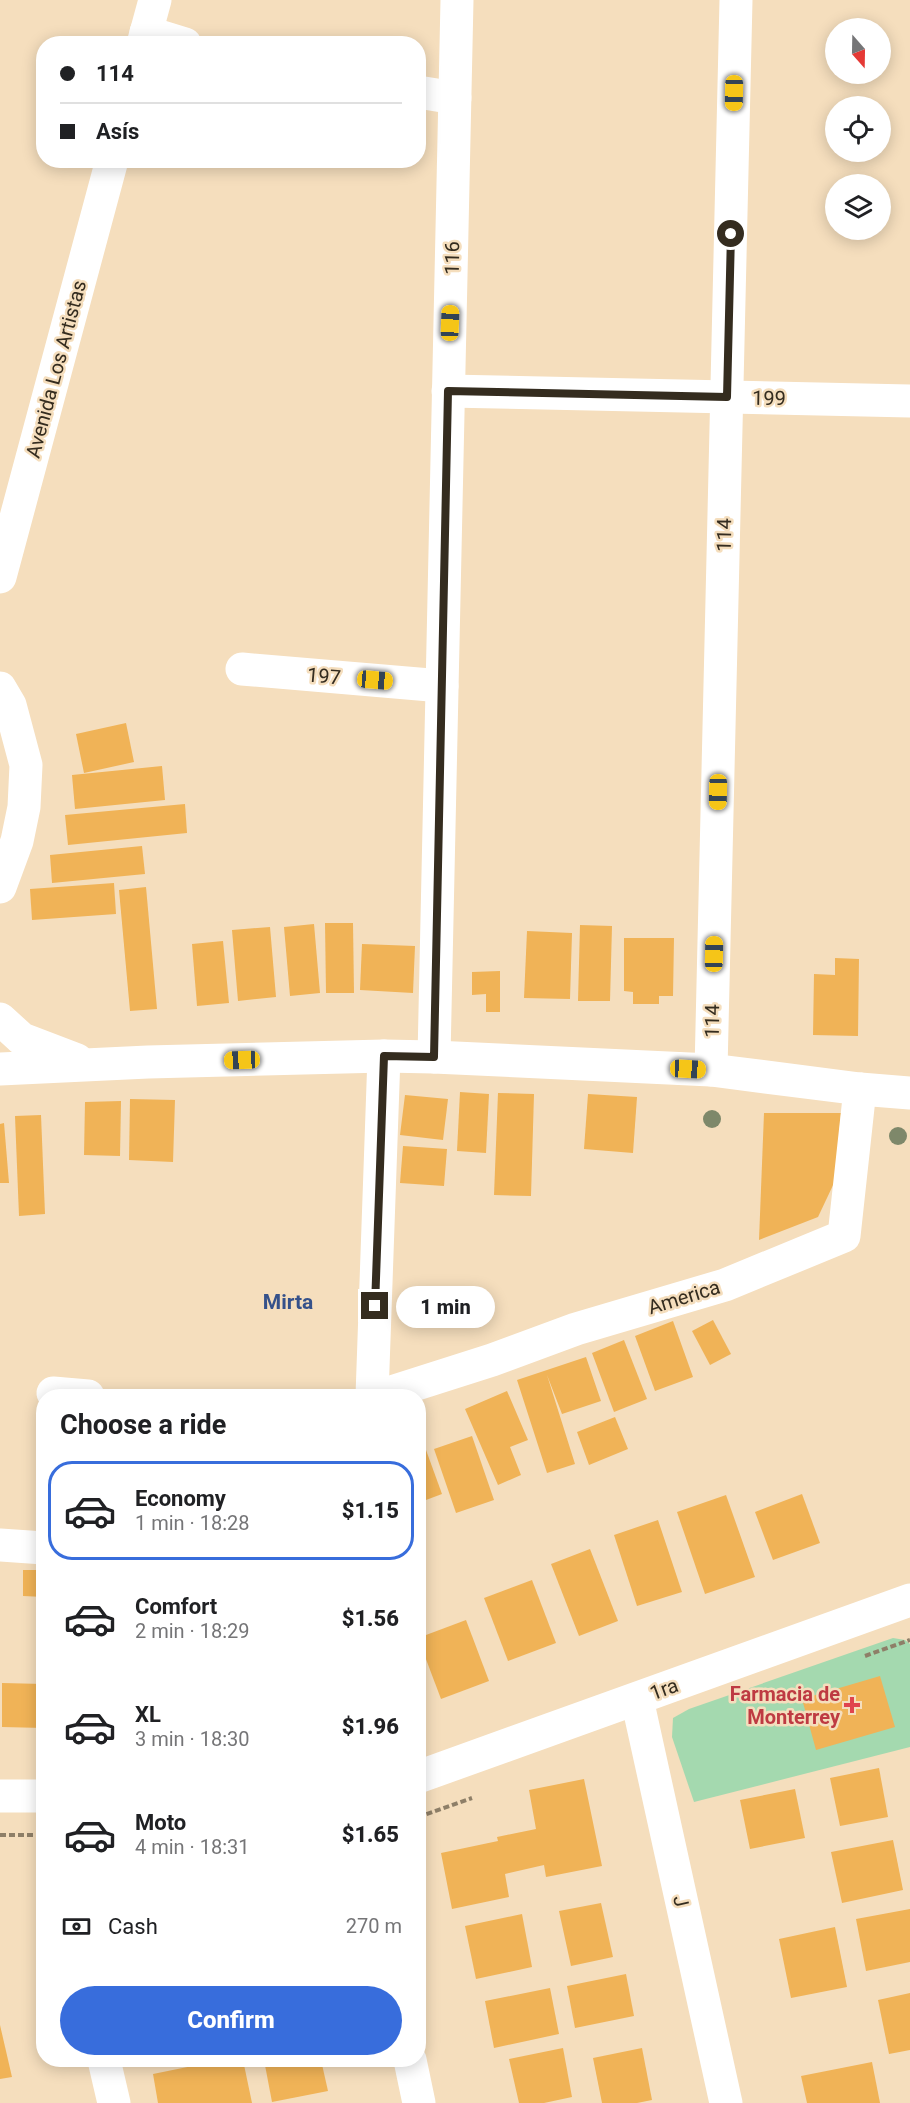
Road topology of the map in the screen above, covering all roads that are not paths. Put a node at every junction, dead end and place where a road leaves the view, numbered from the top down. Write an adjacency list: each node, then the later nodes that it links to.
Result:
1 (155, 0): 4 (street)
2 (458, 0): 6 (street, 116)
3 (736, 0): 9 (street, 114)
4 (146, 36)
5 (426, 93): 6 (street)
6 (455, 98): 8 (street, 116)
7 (110, 168): 11 (street, Avenida Los Artistas)
8 (448, 391): 9 (street, 199); 13 (street, 116)
9 (727, 397): 10 (street, 199); 21 (street, 114)
10 (910, 401)
11 (0, 577)
12 (242, 669): 13 (street, 197)
13 (442, 686): 18 (street, 116)
14 (0, 688): 15 (street)
15 (0, 887)
16 (0, 1019): 19 (street)
17 (384, 1056): 18 (street); 19 (street); 24 (street)
18 (434, 1057): 21 (street)
19 (90, 1065): 20 (street)
20 (0, 1069)
21 (711, 1070): 22 (street)
22 (860, 1089): 23 (street); 25 (street, America)
23 (910, 1093)
24 (372, 1389)
25 (401, 1389)
26 (0, 1545): 27 (street)
27 (36, 1547)
28 (910, 1600): 29 (street, 1ra)
29 (637, 1699): 30 (street, 1ra); 37 (street, J)
30 (426, 1773)
31 (0, 1796): 32 (street)
32 (36, 1796)
33 (106, 2067): 35 (street)
34 (411, 2067): 36 (street)
35 (114, 2103)
36 (419, 2103)
37 (726, 2103)

